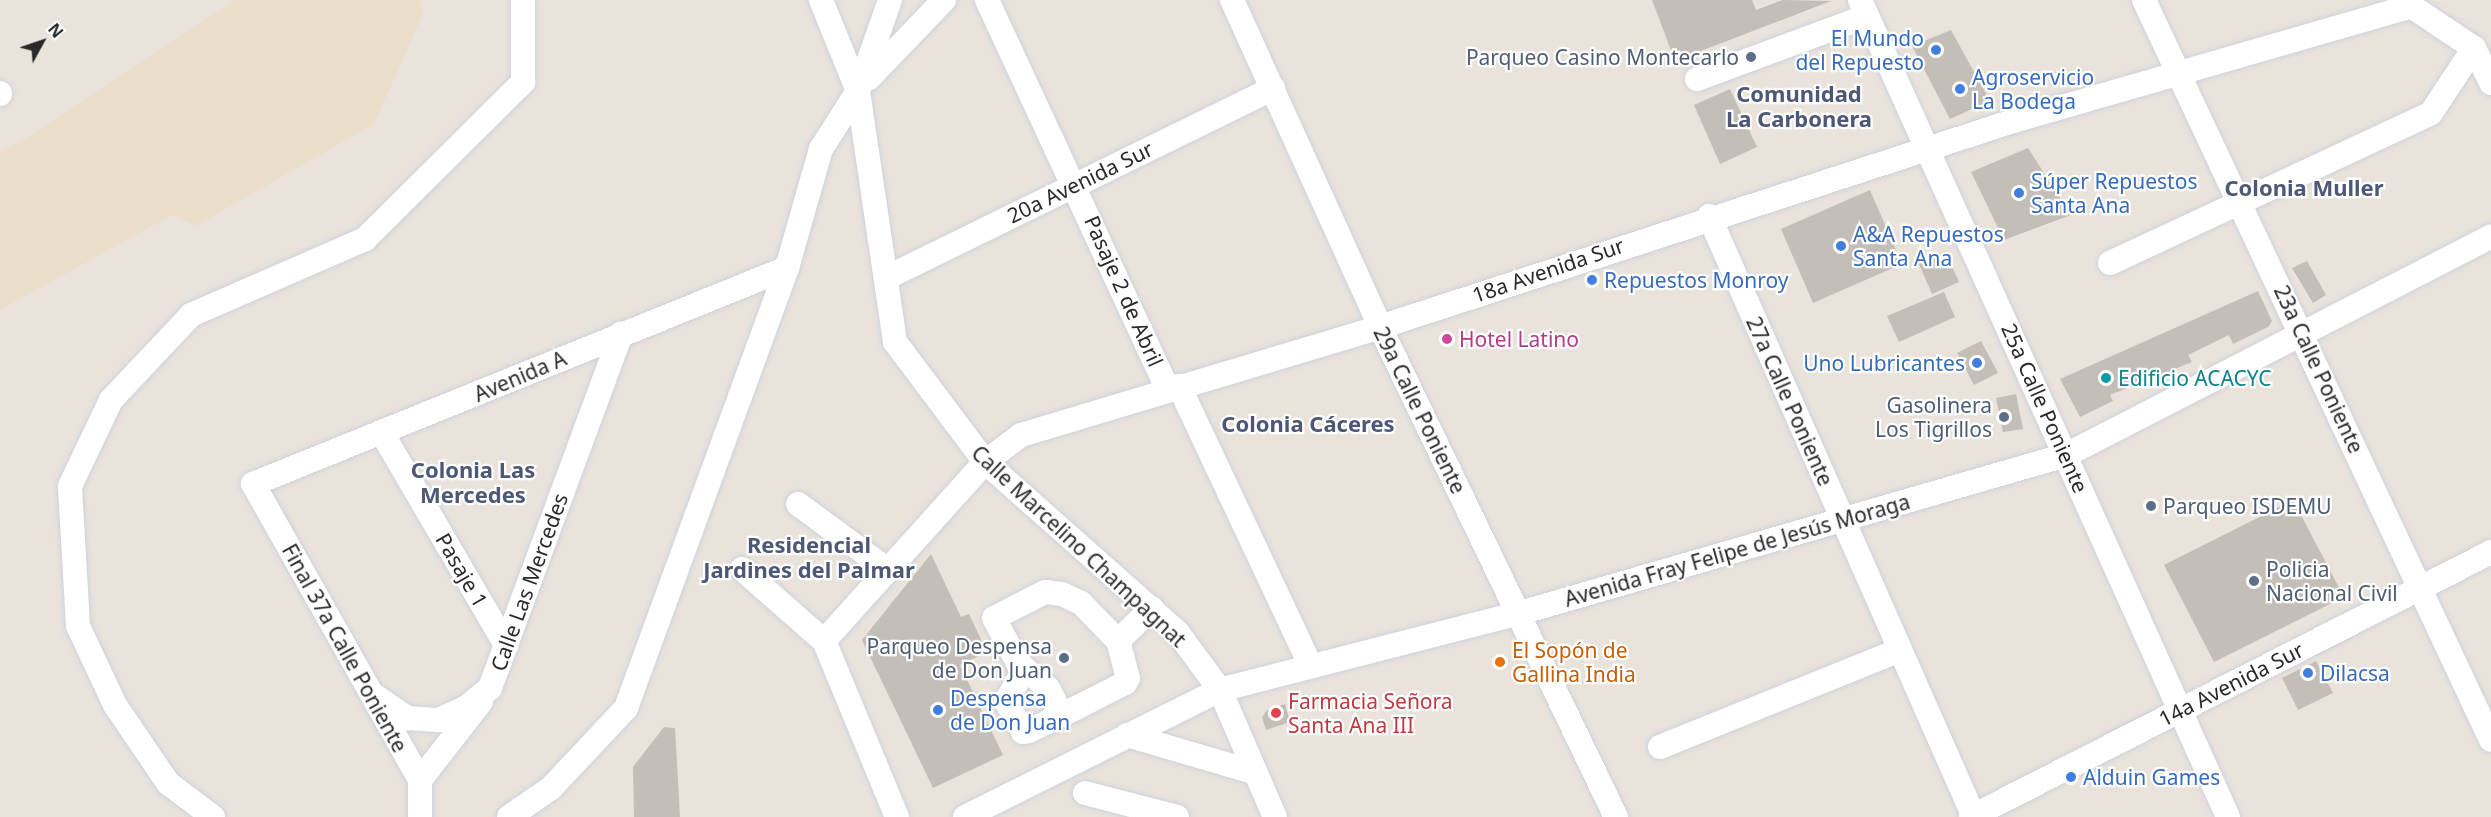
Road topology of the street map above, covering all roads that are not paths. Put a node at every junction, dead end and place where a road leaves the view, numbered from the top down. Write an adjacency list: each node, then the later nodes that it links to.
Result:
1 (523, 0): 56 (street)
2 (821, 0): 14 (street, Calle Marcelino Champagnat)
3 (890, 0): 14 (street)
4 (944, 0): 14 (street)
5 (987, 0): 16 (street, Pasaje 2 de Abril)
6 (1232, 0): 13 (street, 29a Calle Poniente)
7 (2144, 0): 10 (street, 23a Calle Poniente)
8 (1863, 8): 11 (street); 15 (street, 25a Calle Poniente)
9 (2483, 44): 10 (street, 18a Avenida Sur); 12 (street); 17 (street)
10 (2180, 70): 15 (street, 18a Avenida Sur); 17 (street, 23a Calle Poniente)
11 (1697, 79)
12 (2491, 83)
13 (1273, 88): 16 (street, 20a Avenida Sur); 23 (street, 29a Calle Poniente)
14 (858, 91): 21 (street); 22 (street, Calle Marcelino Champagnat)
15 (1929, 149): 18 (street, 18a Avenida Sur); 28 (street, 25a Calle Poniente)
16 (1076, 185): 22 (street, 20a Avenida Sur); 26 (street, Pasaje 2 de Abril)
17 (2241, 202): 20 (street); 25 (street, 23a Calle Poniente)
18 (1709, 216): 23 (street, 18a Avenida Sur); 32 (street, 27a Calle Poniente)
19 (2491, 237): 25 (street, Avenida Fray Felipe de Jesús Moraga)
20 (2110, 263)
21 (787, 268): 24 (street, Avenida A); 58 (street)
22 (888, 277): 29 (street, Calle Marcelino Champagnat)
23 (1380, 327): 26 (street, 18a Avenida Sur); 38 (street, 29a Calle Poniente)
24 (621, 333): 27 (street, Avenida A); 41 (street, Calle Las Mercedes)
25 (2304, 335): 28 (street, Avenida Fray Felipe de Jesús Moraga); 36 (street, 23a Calle Poniente)
26 (1173, 387): 29 (street, 18a Avenida Sur); 43 (street, Pasaje 2 de Abril)
27 (382, 433): 30 (street, Avenida A); 41 (street, Pasaje 1)
28 (2066, 456): 32 (street, Avenida Fray Felipe de Jesús Moraga); 48 (street, 25a Calle Poniente)
29 (985, 462): 35 (street, 18a Avenida Sur); 37 (street, Calle Marcelino Champagnat)
30 (253, 484): 45 (street, Final 37a Calle Poniente)
31 (798, 504): 35 (street)
32 (1842, 520): 38 (street, Avenida Fray Felipe de Jesús Moraga); 42 (street, 27a Calle Poniente)
33 (2491, 552): 36 (street, 14a Avenida Sur)
34 (742, 569): 39 (street)
35 (888, 570): 39 (street, 18a Avenida Sur)
36 (2420, 588): 48 (street, 14a Avenida Sur); 51 (street, 23a Calle Poniente)
37 (1152, 608): 40 (street); 47 (street, Calle Marcelino Champagnat)
38 (1521, 613): 43 (street, Avenida Fray Felipe de Jesús Moraga); 63 (street, 29a Calle Poniente)
39 (824, 641): 59 (street)
40 (1118, 641): 44 (street); 49 (street)
41 (506, 645): 46 (street, Calle Las Mercedes)
42 (1900, 650): 52 (street); 64 (street, 27a Calle Poniente)
43 (1310, 665): 47 (street, Avenida Fray Felipe de Jesús Moraga)
44 (1024, 670): 49 (street); 49 (street)
45 (362, 680): 46 (street, Calle Las Mercedes); 54 (street, Final 37a Calle Poniente)
46 (490, 688): 54 (street)
47 (1220, 690): 50 (street, Avenida Fray Felipe de Jesús Moraga); 53 (street, Calle Marcelino Champagnat)
48 (2180, 710): 64 (street, 14a Avenida Sur); 65 (street, 25a Calle Poniente)
49 (1062, 715)
50 (1127, 735): 53 (street); 60 (street, Avenida Fray Felipe de Jesús Moraga)
51 (2491, 740)
52 (1660, 747)
53 (1256, 773): 62 (street, Calle Marcelino Champagnat)
54 (420, 780): 57 (street)
55 (1085, 793): 61 (street)
56 (213, 817)
57 (420, 817)
58 (509, 817)
59 (897, 817)
60 (965, 817)
61 (1177, 817)
62 (1275, 817)
63 (1616, 817)
64 (1973, 817)
65 (2228, 817)

